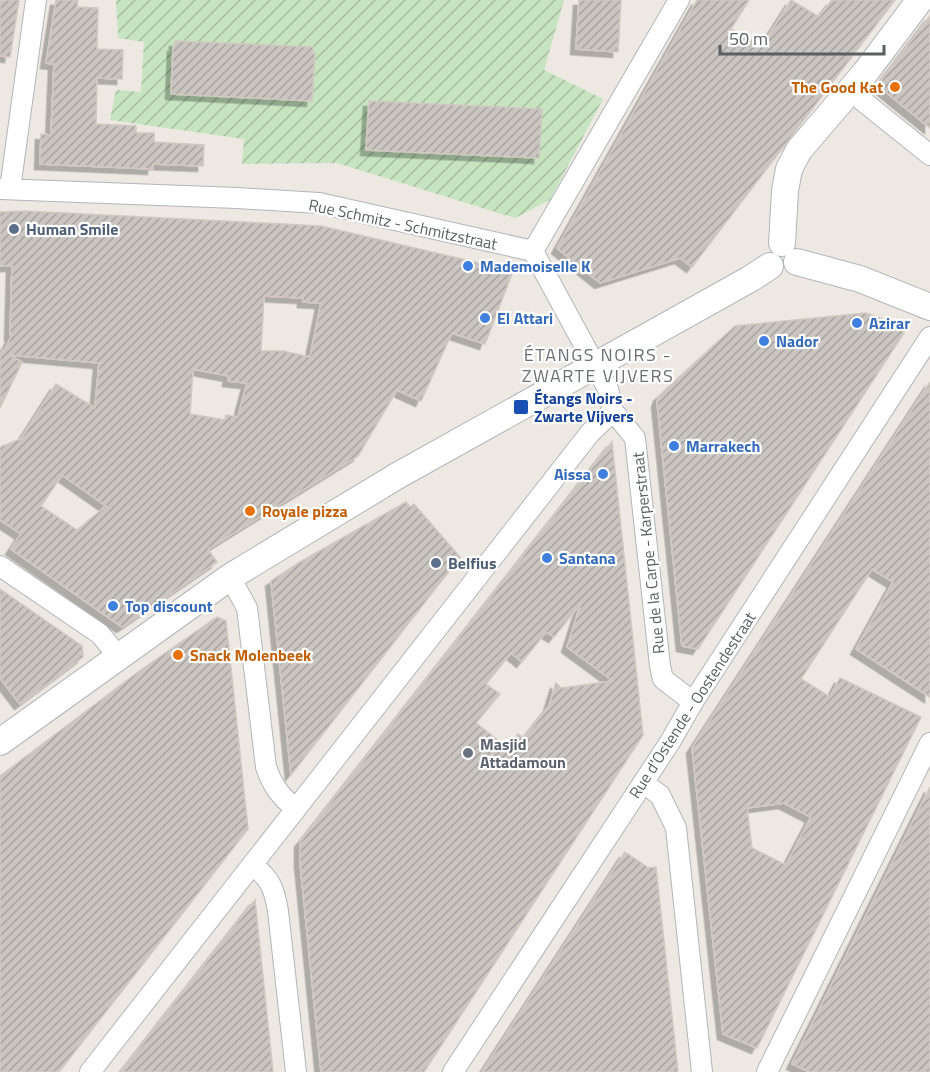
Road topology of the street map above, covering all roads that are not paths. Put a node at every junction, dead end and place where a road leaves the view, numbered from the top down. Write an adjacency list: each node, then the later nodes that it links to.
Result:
1 (36, 0): 6 (street)
2 (679, 0): 7 (street)
3 (920, 0): 4 (street)
4 (849, 90): 5 (street); 8 (street)
5 (930, 155)
6 (5, 189): 7 (street, Rue Schmitz - Schmitzstraat)
7 (533, 251): 11 (street)
8 (790, 252): 9 (street); 11 (street)
9 (930, 307)
10 (930, 337): 16 (street, Rue d'Ostende - Oostendestraat)
11 (595, 365): 12 (street, Rue de la Carpe - Karperstraat); 14 (street)
12 (613, 411): 16 (street, Rue de la Carpe - Karperstraat); 20 (street)
13 (0, 566): 15 (street)
14 (230, 577): 15 (street); 20 (street)
15 (118, 656): 17 (street)
16 (693, 702): 19 (street, Rue d'Ostende - Oostendestraat)
17 (0, 742)
18 (930, 743): 26 (street)
19 (643, 783): 24 (street, Rue d'Ostende - Oostendestraat); 25 (street)
20 (295, 808): 21 (street)
21 (253, 865): 22 (street); 23 (street)
22 (90, 1072)
23 (296, 1072)
24 (453, 1072)
25 (702, 1072)
26 (767, 1072)

